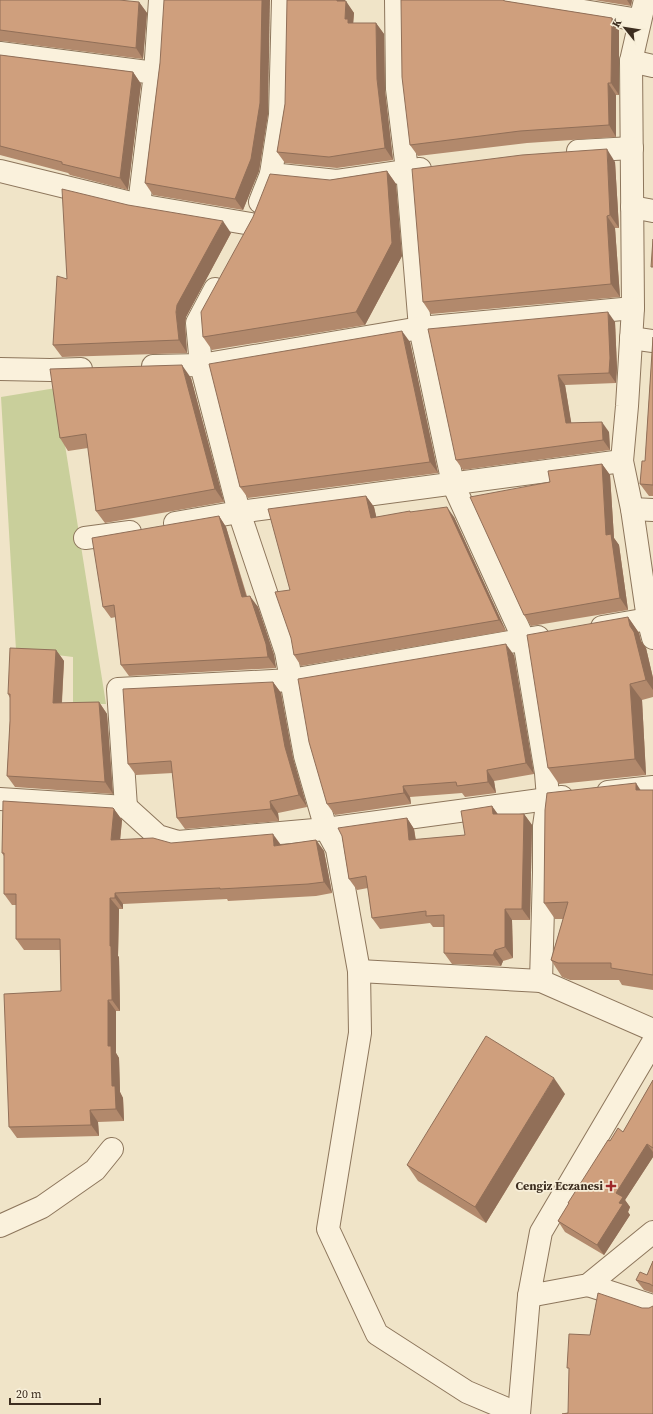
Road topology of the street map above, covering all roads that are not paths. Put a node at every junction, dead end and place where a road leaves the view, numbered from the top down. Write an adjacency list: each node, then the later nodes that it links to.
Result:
1 (160, 0): 9 (street)
2 (283, 0): 15 (street)
3 (396, 0): 13 (street)
4 (515, 0): 5 (street)
5 (642, 10): 7 (street)
6 (0, 54): 9 (street)
7 (631, 61): 8 (street); 10 (street)
8 (653, 66)
9 (155, 73): 16 (street)
10 (632, 148): 11 (street); 17 (street)
11 (561, 153)
12 (437, 166): 13 (street)
13 (407, 170): 15 (street); 23 (street)
14 (0, 171): 16 (street)
15 (271, 174): 19 (street)
16 (139, 205): 19 (street)
17 (632, 207): 18 (street); 22 (street)
18 (653, 211)
19 (251, 224): 20 (street)
20 (240, 244)
21 (224, 272): 26 (street)
22 (633, 308): 23 (street); 24 (street)
23 (420, 328): 26 (street); 31 (street)
24 (631, 338): 25 (street); 30 (street)
25 (653, 341)
26 (202, 365): 27 (street); 33 (street)
27 (130, 367)
28 (98, 368): 29 (street)
29 (0, 369)
30 (622, 460): 31 (street); 32 (street)
31 (453, 484): 33 (street); 38 (street)
32 (642, 509): 35 (street)
33 (239, 512): 34 (street); 39 (street)
34 (85, 538)
35 (651, 628): 36 (street)
36 (586, 629)
37 (555, 634): 38 (street)
38 (524, 640): 39 (street); 41 (street)
39 (291, 680): 43 (street); 44 (street)
40 (653, 787): 41 (street)
41 (548, 798): 44 (street); 46 (street)
42 (0, 799): 43 (street)
43 (126, 807): 44 (street)
44 (326, 829): 45 (street)
45 (359, 971): 46 (street); 55 (street)
46 (541, 981): 47 (street)
47 (653, 1030)
48 (653, 1042): 53 (street)
49 (112, 1149): 50 (street)
50 (0, 1226)
51 (653, 1232): 52 (street)
52 (588, 1285): 53 (street); 54 (street)
53 (529, 1296): 55 (street)
54 (653, 1306)
55 (519, 1414)

